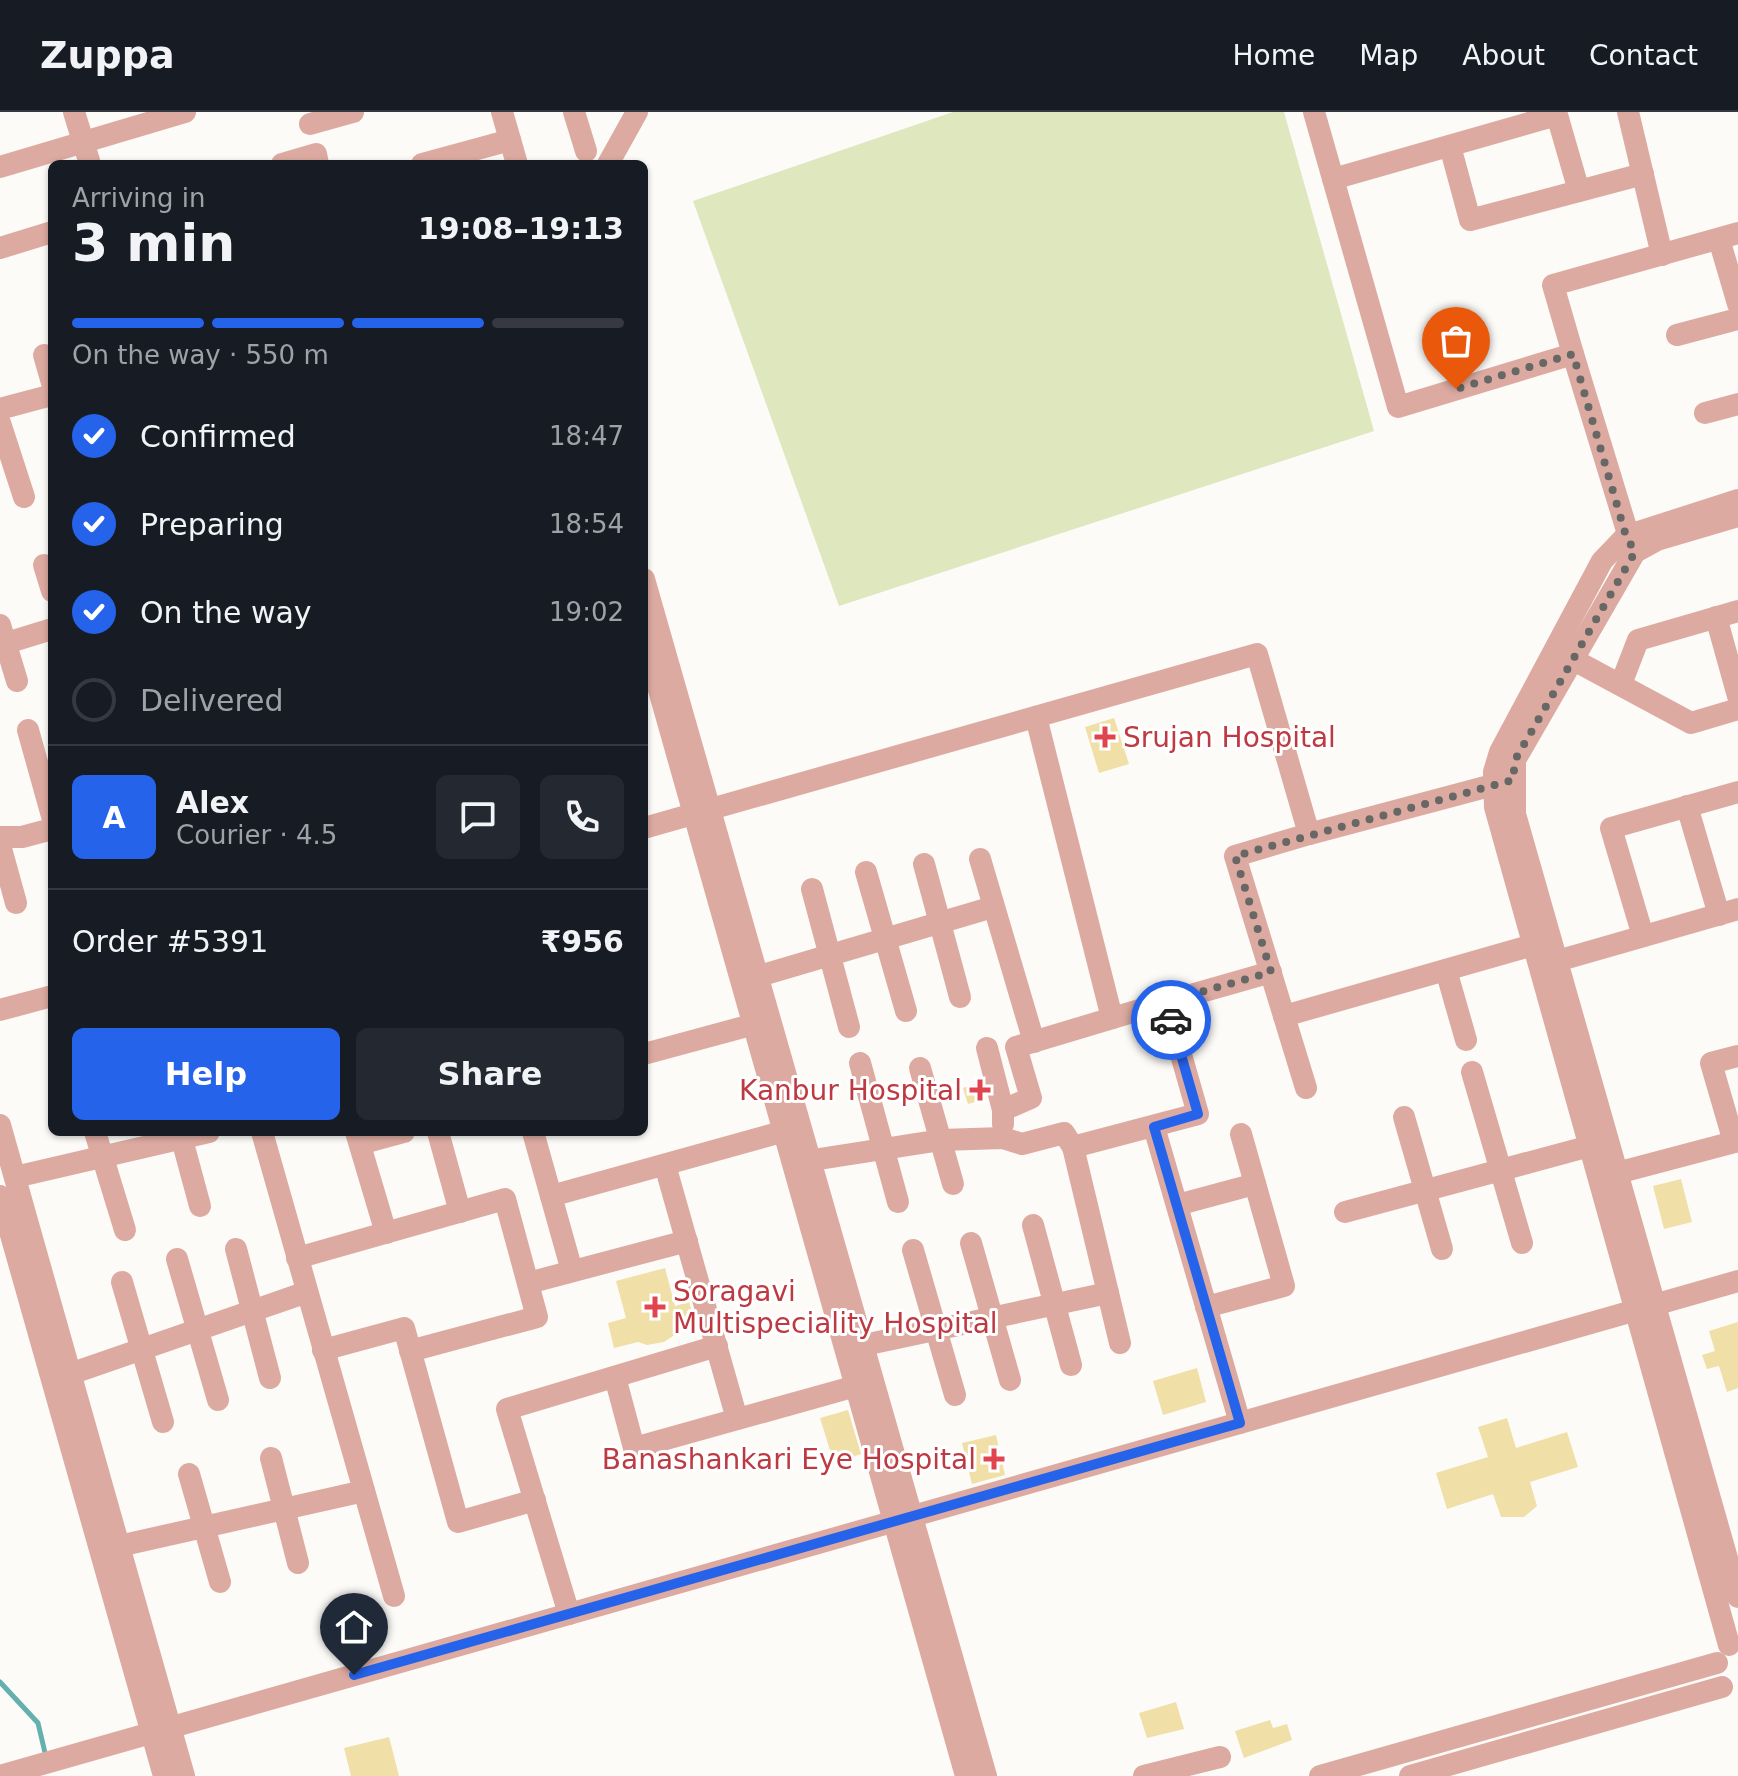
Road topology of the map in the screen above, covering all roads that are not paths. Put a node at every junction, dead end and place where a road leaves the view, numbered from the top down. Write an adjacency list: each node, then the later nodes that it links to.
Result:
1 (74, 112): 14 (street)
2 (185, 112): 14 (street)
3 (353, 112): 10 (street)
4 (502, 112): 11 (street)
5 (574, 112): 13 (street)
6 (637, 112): 18 (street)
7 (654, 112): 19 (street)
8 (1314, 112): 22 (street)
9 (1628, 112): 21 (street)
10 (308, 118): 15 (street)
11 (510, 140): 16 (street); 17 (street)
12 (1450, 146): 22 (street); 23 (street); 23 (street)
13 (586, 151)
14 (86, 153): 20 (street)
15 (317, 159)
16 (437, 160)
17 (516, 160)
18 (610, 160)
19 (627, 160)
20 (0, 167)
21 (1643, 174): 23 (street); 27 (street)
22 (1333, 179): 31 (street)
23 (1579, 191)
24 (48, 233): 26 (street)
25 (1729, 236): 27 (street); 28 (street)
26 (0, 248)
27 (1662, 255): 31 (street)
28 (1738, 304)
29 (1738, 319): 30 (street)
30 (1677, 335)
31 (1573, 354): 42 (street)
32 (44, 355): 33 (street)
33 (48, 369)
34 (48, 396): 36 (street)
35 (1738, 404): 37 (street)
36 (0, 409)
37 (1705, 413)
38 (0, 423): 39 (street)
39 (24, 497)
40 (1738, 500): 42 (street)
41 (1738, 516): 42 (street)
42 (1630, 544): 51 (street); 58 (street)
43 (44, 565): 44 (street)
44 (48, 578)
45 (648, 595): 62 (street)
46 (1738, 611): 47 (street)
47 (1716, 617): 53 (street); 54 (street)
48 (48, 630): 49 (street)
49 (2, 638): 52 (street)
50 (648, 655): 62 (street)
51 (1572, 659): 53 (street); 58 (street)
52 (17, 681)
53 (1621, 684): 55 (street)
54 (1738, 695)
55 (1738, 709)
56 (1036, 717): 62 (street); 65 (street); 90 (street)
57 (28, 730): 60 (street)
58 (1504, 782): 65 (street); 78 (street); 80 (street)
59 (1738, 792): 61 (street)
60 (48, 802)
61 (1687, 806): 74 (street); 76 (street)
62 (703, 811): 63 (street); 83 (street); 91 (street)
63 (648, 827)
64 (48, 830): 66 (street)
65 (1309, 834): 82 (street)
66 (0, 837)
67 (0, 845): 72 (street)
68 (980, 859): 73 (street)
69 (924, 864): 75 (street)
70 (866, 872): 77 (street)
71 (812, 889): 79 (street)
72 (16, 903)
73 (993, 907): 75 (street); 94 (street)
74 (1729, 912): 76 (street)
75 (940, 923): 77 (street); 85 (street)
76 (1643, 936): 80 (street)
77 (885, 939): 79 (street); 88 (street)
78 (1533, 945): 81 (street); 118 (street)
79 (830, 955): 83 (street); 92 (street)
80 (1557, 961): 125 (street)
81 (1446, 970): 89 (street); 93 (street)
82 (1271, 972): 86 (street); 89 (street)
83 (759, 976): 122 (street)
84 (48, 997): 87 (street)
85 (960, 997)
86 (1166, 1002): 90 (street); 105 (street)
87 (0, 1010)
88 (906, 1011)
89 (1284, 1016): 101 (street)
90 (1112, 1018): 94 (street)
91 (755, 1024): 96 (street); 106 (street)
92 (849, 1027)
93 (1466, 1040)
94 (1034, 1042): 102 (street)
95 (987, 1048): 102 (street)
96 (648, 1053)
97 (1738, 1056): 117 (street)
98 (860, 1063): 120 (street)
99 (920, 1068): 116 (street)
100 (1472, 1072): 124 (street)
101 (1306, 1088)
102 (1003, 1110): 115 (street)
103 (1404, 1117): 129 (street)
104 (0, 1125): 126 (street)
105 (1154, 1127): 119 (street); 133 (street)
106 (785, 1131): 122 (street); 123 (street)
107 (1241, 1134): 128 (street)
108 (96, 1136): 121 (street)
109 (177, 1136): 121 (street)
110 (181, 1136): 134 (street)
111 (263, 1136): 146 (street)
112 (439, 1136): 135 (street)
113 (534, 1136): 131 (street)
114 (358, 1138): 139 (street)
115 (1003, 1138): 116 (street); 119 (street)
116 (941, 1140): 120 (street); 127 (street)
117 (1736, 1141): 125 (street)
118 (1590, 1146): 124 (street); 156 (street)
119 (1073, 1147): 153 (street)
120 (883, 1149): 122 (street); 132 (street)
121 (103, 1157): 126 (street); 138 (street)
122 (803, 1162): 162 (street); 172 (street)
123 (665, 1165): 131 (street); 140 (street)
124 (1501, 1170): 129 (street); 142 (street)
125 (1617, 1173): 156 (street)
126 (15, 1177): 168 (street)
127 (953, 1184)
128 (1255, 1184): 133 (street); 155 (street)
129 (1425, 1190): 136 (street); 144 (street)
130 (0, 1196): 193 (street)
131 (551, 1196): 148 (street)
132 (898, 1202)
133 (1177, 1205): 155 (street)
134 (200, 1206)
135 (460, 1212): 139 (street); 151 (street)
136 (1345, 1212)
137 (1033, 1225): 154 (street)
138 (125, 1230)
139 (386, 1233): 146 (street)
140 (687, 1241): 148 (street); 163 (street)
141 (971, 1243): 158 (street)
142 (1522, 1243)
143 (236, 1249): 157 (street)
144 (1442, 1249)
145 (913, 1250): 160 (street)
146 (297, 1258): 152 (street)
147 (177, 1259): 159 (street)
148 (572, 1271): 151 (street)
149 (1738, 1281): 156 (street)
150 (122, 1282): 164 (street)
151 (528, 1283): 166 (street)
152 (307, 1292): 157 (street); 165 (street)
153 (1108, 1293): 154 (street); 161 (street)
154 (1055, 1305): 158 (street); 167 (street)
155 (1206, 1307): 177 (street)
156 (1645, 1307): 177 (street); 189 (street); 191 (street)
157 (253, 1311): 159 (street); 170 (street)
158 (992, 1318): 160 (street); 171 (street)
159 (197, 1330): 164 (street); 174 (street)
160 (936, 1330): 162 (street); 173 (street)
161 (1120, 1343)
162 (864, 1345): 183 (street)
163 (717, 1346): 169 (street); 175 (street)
164 (142, 1349): 168 (street); 176 (street)
165 (323, 1350): 166 (street); 180 (street)
166 (410, 1351): 181 (street)
167 (1071, 1365)
168 (70, 1374): 185 (street)
169 (615, 1377): 175 (street); 181 (street)
170 (270, 1378)
171 (1010, 1380)
172 (856, 1386): 175 (street); 183 (street)
173 (955, 1395)
174 (218, 1400)
175 (737, 1419)
176 (163, 1422)
177 (1240, 1423): 183 (street)
178 (271, 1458): 182 (street)
179 (189, 1474): 184 (street)
180 (364, 1491): 182 (street); 188 (street)
181 (535, 1500): 190 (street)
182 (284, 1509): 184 (street); 186 (street)
183 (903, 1520): 190 (street); 198 (street); 199 (street)
184 (204, 1527): 185 (street); 187 (street)
185 (119, 1546): 193 (street)
186 (298, 1563)
187 (220, 1582)
188 (394, 1596)
189 (1738, 1597)
190 (569, 1614): 193 (street)
191 (1728, 1650): 192 (street); 201 (street)
192 (1730, 1692): 202 (street)
193 (161, 1730): 195 (street); 196 (street); 197 (street)
194 (1220, 1757): 200 (street)
195 (0, 1776)
196 (164, 1776)
197 (184, 1776)
198 (966, 1776)
199 (986, 1776)
200 (1144, 1776)
201 (1320, 1776)
202 (1410, 1776)

